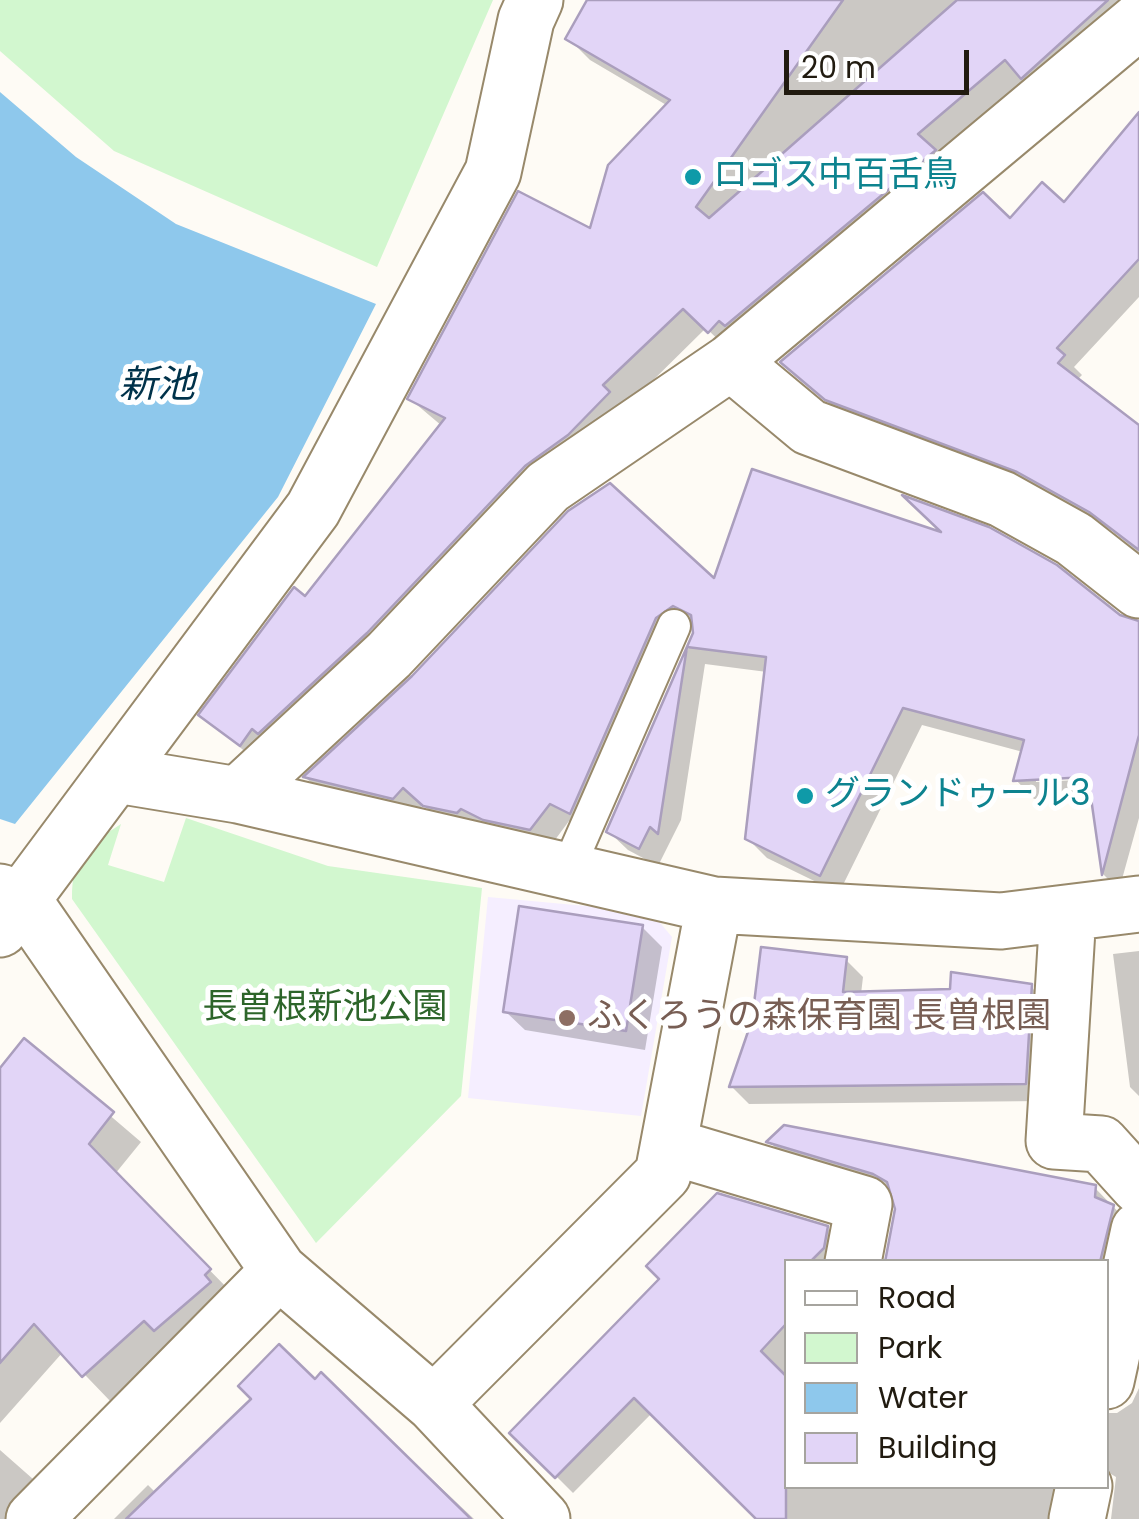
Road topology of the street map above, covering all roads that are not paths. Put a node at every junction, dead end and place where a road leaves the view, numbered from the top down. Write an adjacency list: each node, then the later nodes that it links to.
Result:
1 (535, 0): 6 (street)
2 (1133, 36): 3 (street)
3 (731, 362): 4 (street); 7 (street)
4 (1139, 590)
5 (674, 626): 8 (lane)
6 (117, 775): 7 (street); 11 (street)
7 (238, 795): 8 (street)
8 (567, 871): 10 (street)
9 (1139, 904): 12 (street)
10 (714, 905): 12 (street); 13 (street)
11 (8, 907): 17 (street)
12 (1068, 912): 14 (street)
13 (669, 1146): 16 (street); 19 (street)
14 (1139, 1186)
15 (1139, 1230): 18 (street)
16 (854, 1259)
17 (279, 1271): 19 (street); 22 (street)
18 (1109, 1368)
19 (434, 1404): 21 (street)
20 (1083, 1489): 23 (street)
21 (539, 1518)
22 (34, 1519)
23 (1077, 1519)

